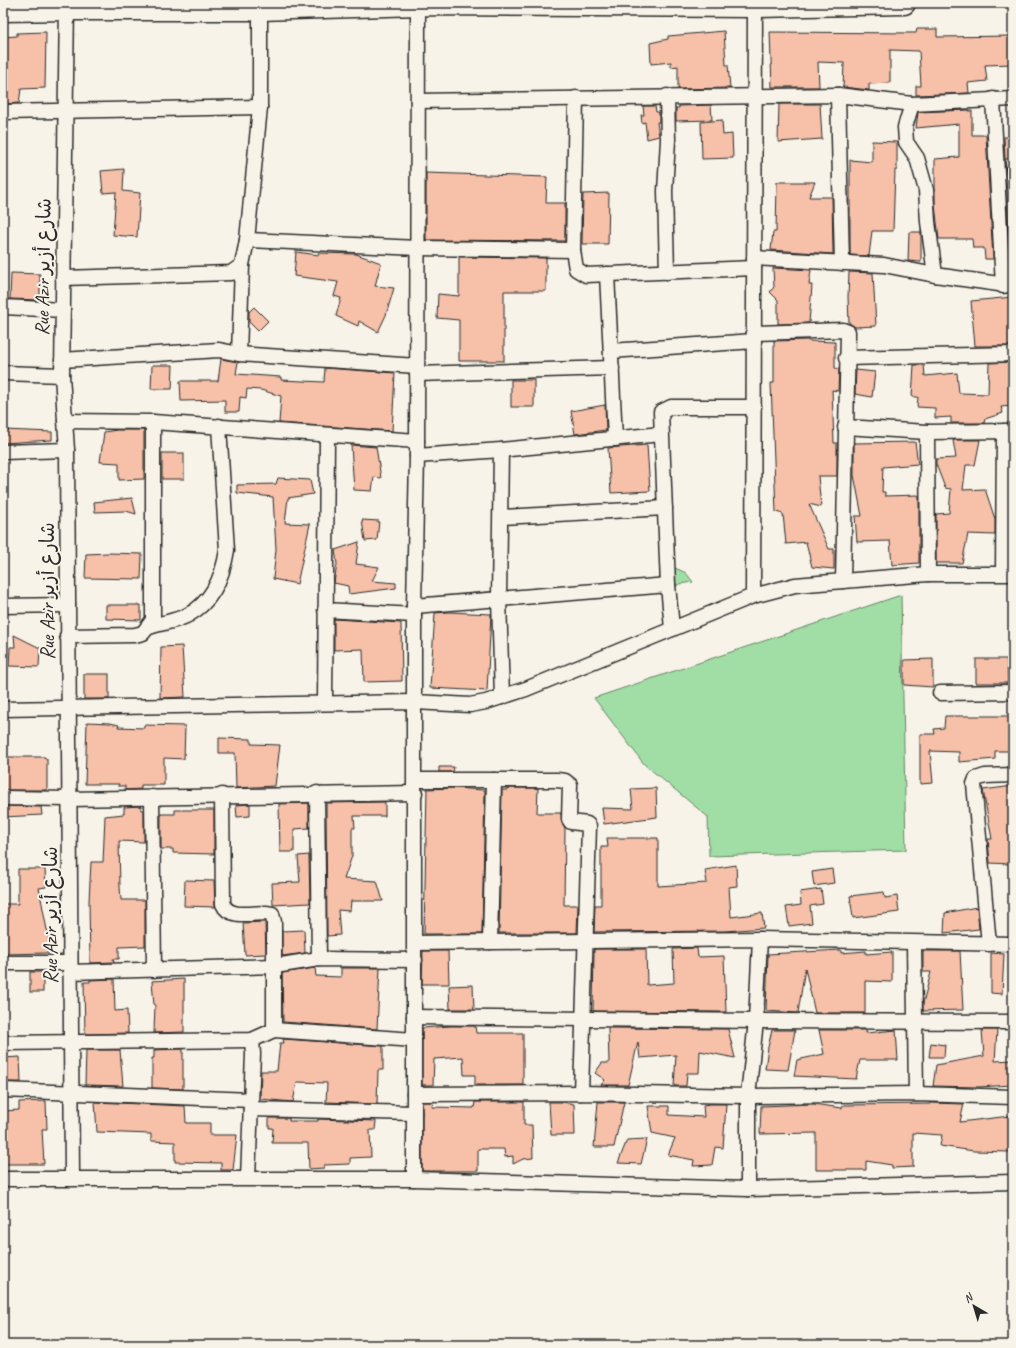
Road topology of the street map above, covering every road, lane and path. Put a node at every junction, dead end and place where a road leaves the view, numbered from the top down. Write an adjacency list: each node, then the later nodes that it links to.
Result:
1 (904, 3): 4 (main road)
2 (418, 4): 3 (main road); 6 (main road); 14 (street)
3 (551, 4): 4 (main road)
4 (755, 4): 8 (street)
5 (67, 6): 6 (main road); 7 (main road); 17 (street, Rue Azir شارع أزير)
6 (260, 9): 16 (street)
7 (3, 10)
8 (754, 95): 9 (street); 10 (street); 22 (street)
9 (838, 95): 15 (street); 23 (street)
10 (667, 96): 11 (street); 25 (street)
11 (576, 98): 14 (street); 21 (street)
12 (993, 99): 13 (street); 15 (street); 29 (street)
13 (1013, 99)
14 (418, 101): 20 (street)
15 (912, 104): 27 (street)
16 (260, 107): 17 (street); 19 (street)
17 (65, 111): 18 (street); 28 (street, Rue Azir شارع أزير)
18 (3, 112)
19 (247, 240): 20 (street); 24 (street)
20 (418, 248): 21 (street); 39 (street)
21 (573, 250): 26 (street)
22 (754, 263): 23 (street); 25 (street); 32 (street)
23 (842, 263): 27 (street)
24 (242, 265): 28 (street); 34 (street)
25 (667, 272): 26 (street)
26 (607, 274): 33 (street)
27 (935, 275): 29 (street)
28 (63, 278): 31 (street, Rue Azir شارع أزير)
29 (1008, 286)
30 (3, 307): 31 (street)
31 (62, 310): 37 (street, Rue Azir شارع أزير)
32 (754, 337): 33 (street); 36 (street); 42 (street)
33 (611, 351): 38 (street)
34 (239, 354): 37 (street); 39 (street)
35 (1013, 354): 36 (street)
36 (846, 358): 46 (street)
37 (62, 360): 41 (street, Rue Azir شارع أزير)
38 (612, 368): 39 (street); 51 (street)
39 (417, 370): 52 (street)
40 (3, 373): 41 (street)
41 (62, 375): 43 (street, Rue Azir شارع أزير)
42 (754, 407): 49 (street); 63 (street)
43 (65, 420): 44 (street); 53 (street, Rue Azir شارع أزير)
44 (153, 422): 45 (street); 69 (street)
45 (219, 426): 50 (street); 69 (street)
46 (845, 427): 48 (street); 61 (street)
47 (1008, 431): 48 (street); 60 (street)
48 (927, 432): 59 (street)
49 (661, 434): 51 (street); 57 (street)
50 (327, 436): 52 (street); 67 (street)
51 (615, 439): 54 (street)
52 (417, 441): 56 (street)
53 (67, 450): 55 (street); 65 (street, Rue Azir شارع أزير)
54 (501, 450): 56 (street); 58 (street)
55 (3, 452)
56 (417, 456): 68 (street)
57 (665, 508): 58 (street); 62 (street)
58 (501, 517): 64 (street)
59 (928, 574): 60 (street); 61 (street)
60 (1008, 574)
61 (843, 581): 63 (street)
62 (668, 584): 64 (street); 70 (street)
63 (753, 596): 70 (street)
64 (499, 599): 68 (street); 74 (street)
65 (68, 605): 66 (street); 71 (street, Rue Azir شارع أزير)
66 (3, 606)
67 (325, 610): 68 (street); 76 (street)
68 (414, 611): 75 (street)
69 (149, 627): 71 (street)
70 (672, 629): 74 (street)
71 (67, 636): 77 (street, Rue Azir شارع أزير)
72 (1013, 692): 73 (street)
73 (940, 693)
74 (502, 697): 75 (street)
75 (415, 702): 76 (street); 81 (street)
76 (325, 703): 77 (street)
77 (69, 708): 78 (street); 86 (street, Rue Azir شارع أزير)
78 (3, 709)
79 (1013, 775): 92 (street)
80 (494, 780): 81 (street); 88 (street); 89 (street)
81 (415, 786): 82 (street); 90 (street)
82 (317, 793): 83 (street); 94 (street)
83 (222, 795): 84 (street); 97 (street)
84 (152, 797): 86 (street); 99 (street)
85 (3, 798): 86 (street)
86 (69, 799): 98 (street, Rue Azir شارع أزير)
87 (760, 939): 89 (street); 91 (street); 103 (street)
88 (490, 942): 89 (street); 90 (street)
89 (586, 942): 101 (street)
90 (415, 943): 95 (street)
91 (914, 943): 92 (street); 102 (street)
92 (989, 944): 93 (street)
93 (1013, 944)
94 (319, 959): 95 (street); 97 (street)
95 (415, 960): 100 (street)
96 (3, 963): 98 (street)
97 (275, 966): 99 (street); 105 (street)
98 (70, 968): 99 (street); 108 (street, Rue Azir شارع أزير)
99 (154, 970)
100 (414, 1017): 101 (street); 107 (street)
101 (583, 1019): 103 (street); 112 (street)
102 (915, 1020): 103 (street); 104 (street); 114 (street)
103 (756, 1021): 115 (street)
104 (1013, 1022)
105 (274, 1030): 106 (street); 107 (street)
106 (252, 1040): 108 (street); 117 (street)
107 (414, 1040): 113 (street)
108 (71, 1042): 109 (street); 111 (street, Rue Azir شارع أزير)
109 (3, 1043)
110 (3, 1090): 111 (street)
111 (71, 1093): 117 (street); 119 (street, Rue Azir شارع أزير)
112 (581, 1093): 113 (street); 115 (street)
113 (414, 1094): 118 (street)
114 (916, 1094): 115 (street); 116 (street)
115 (748, 1096): 124 (street)
116 (1013, 1097)
117 (251, 1105): 118 (street); 120 (street)
118 (414, 1113): 122 (street)
119 (72, 1178): 120 (street); 121 (street)
120 (248, 1178): 122 (street)
121 (3, 1179)
122 (414, 1179): 124 (street)
123 (1013, 1182): 124 (street)
124 (748, 1189)

